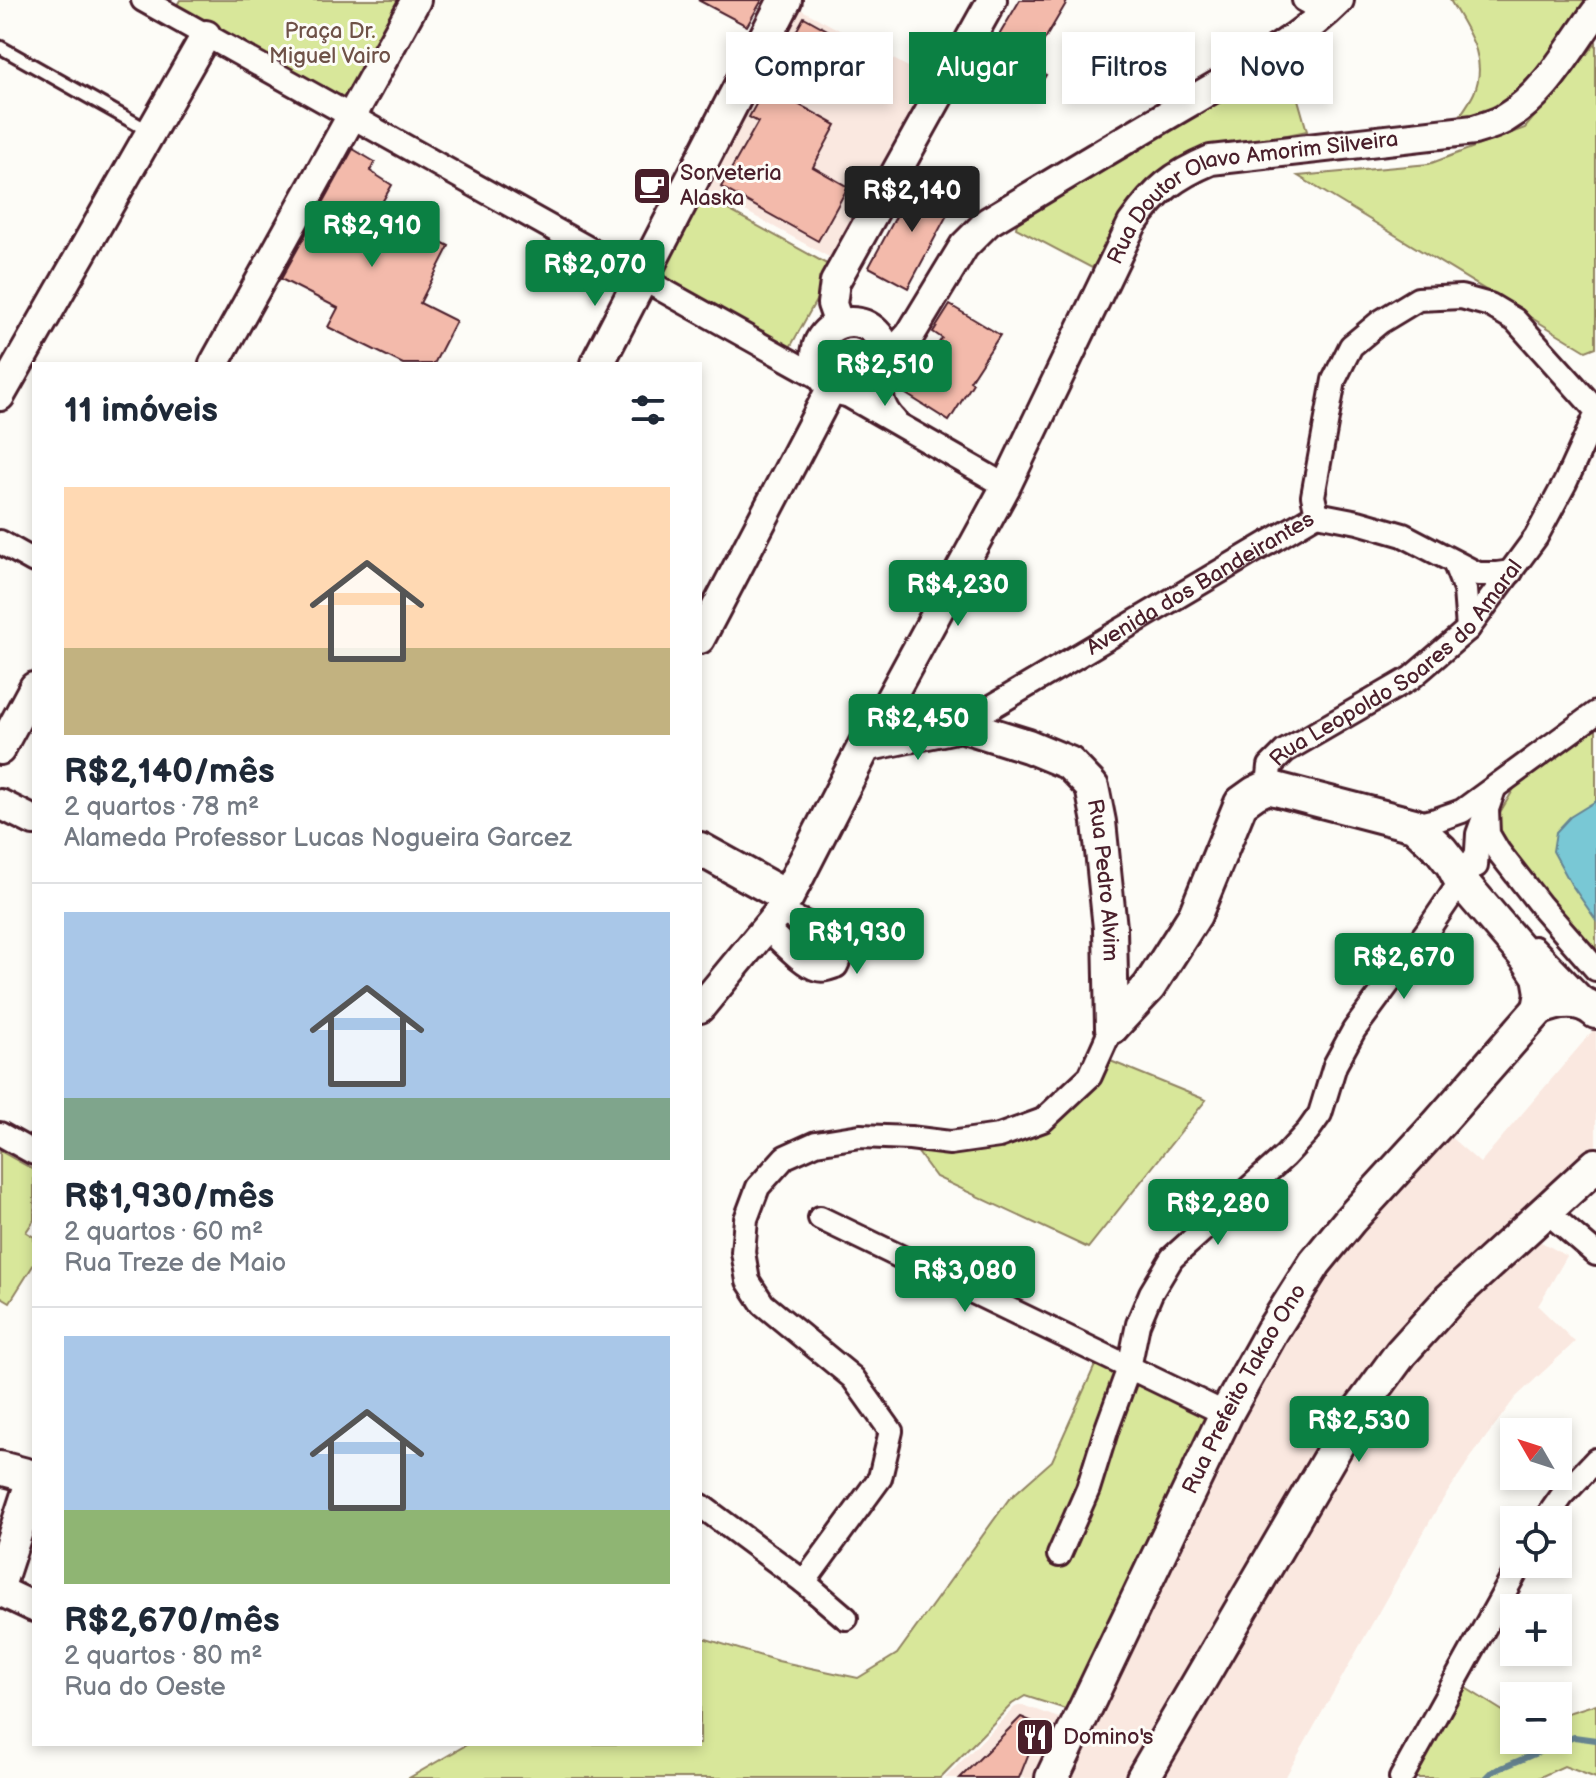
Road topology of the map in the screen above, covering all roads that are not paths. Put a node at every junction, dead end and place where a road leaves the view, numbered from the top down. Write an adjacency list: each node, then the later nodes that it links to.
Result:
1 (143, 0): 6 (street)
2 (416, 0): 10 (street)
3 (785, 0): 12 (main road)
4 (992, 0): 13 (street)
5 (1323, 4): 16 (street)
6 (172, 7): 8 (street)
7 (1596, 12): 23 (street, Rua Doutor Olavo Amorim Silveira)
8 (206, 35): 10 (street); 11 (street)
9 (0, 47): 11 (lane)
10 (352, 117): 12 (street); 14 (street)
11 (151, 132): 18 (street)
12 (642, 279): 15 (main road); 17 (street)
13 (839, 324): 16 (street); 17 (street)
14 (220, 362)
15 (598, 362)
16 (884, 362): 17 (street); 20 (street)
17 (833, 386): 20 (street); 30 (street)
18 (2, 390)
19 (1596, 412): 22 (street, Rua Leopoldo Soares do Amaral); 24 (street, Avenida dos Bandeirantes)
20 (898, 424): 23 (street)
21 (1596, 461): 22 (street)
22 (1565, 483): 28 (street, Rua Leopoldo Soares do Amaral)
23 (1006, 486): 34 (street, Rua Doutor Olavo Amorim Silveira)
24 (1317, 514): 27 (street); 33 (street, Avenida dos Bandeirantes)
25 (0, 542): 26 (street)
26 (32, 560)
27 (1454, 562): 28 (street); 29 (street)
28 (1511, 572): 29 (street, Rua Leopoldo Soares do Amaral)
29 (1468, 629): 36 (street, Rua Leopoldo Soares do Amaral)
30 (702, 635)
31 (32, 691): 35 (street)
32 (1596, 713): 37 (street)
33 (961, 725): 34 (main road, Avenida dos Bandeirantes); 48 (main road, Rua Pedro Alvim)
34 (865, 745): 43 (main road)
35 (0, 750)
36 (1268, 787): 40 (main road); 48 (main road, Rua Leopoldo Soares do Amaral)
37 (1490, 799): 40 (street); 42 (street); 44 (street)
38 (0, 804): 39 (street)
39 (32, 820)
40 (1414, 825): 42 (main road)
41 (702, 851): 43 (main road)
42 (1468, 868): 46 (main road); 47 (street); 55 (street)
43 (777, 912): 45 (street)
44 (1596, 969)
45 (702, 1006)
46 (1539, 1009): 47 (main road); 56 (main road, Rua Prefeito Takao Ono)
47 (1592, 1009)
48 (1112, 1027): 68 (street, Rua Leopoldo Soares do Amaral)
49 (0, 1134): 50 (street)
50 (32, 1152)
51 (1596, 1165): 52 (main road)
52 (1546, 1211): 54 (street); 73 (main road)
53 (820, 1218): 55 (street)
54 (1596, 1254)
55 (1129, 1368): 56 (street); 65 (street)
56 (1226, 1414): 72 (main road, Rua Prefeito Takao Ono)
57 (1596, 1460): 62 (street)
58 (0, 1468): 59 (main road)
59 (32, 1476)
60 (32, 1483): 67 (main road)
61 (1596, 1484): 62 (street)
62 (1562, 1496): 64 (street)
63 (702, 1506): 68 (street)
64 (1555, 1506)
65 (1059, 1555)
66 (1512, 1578): 74 (street)
67 (0, 1580)
68 (804, 1582): 71 (street)
69 (0, 1591): 70 (street)
70 (32, 1606)
71 (846, 1618)
72 (1052, 1778)
73 (1143, 1778)
74 (1401, 1778)

